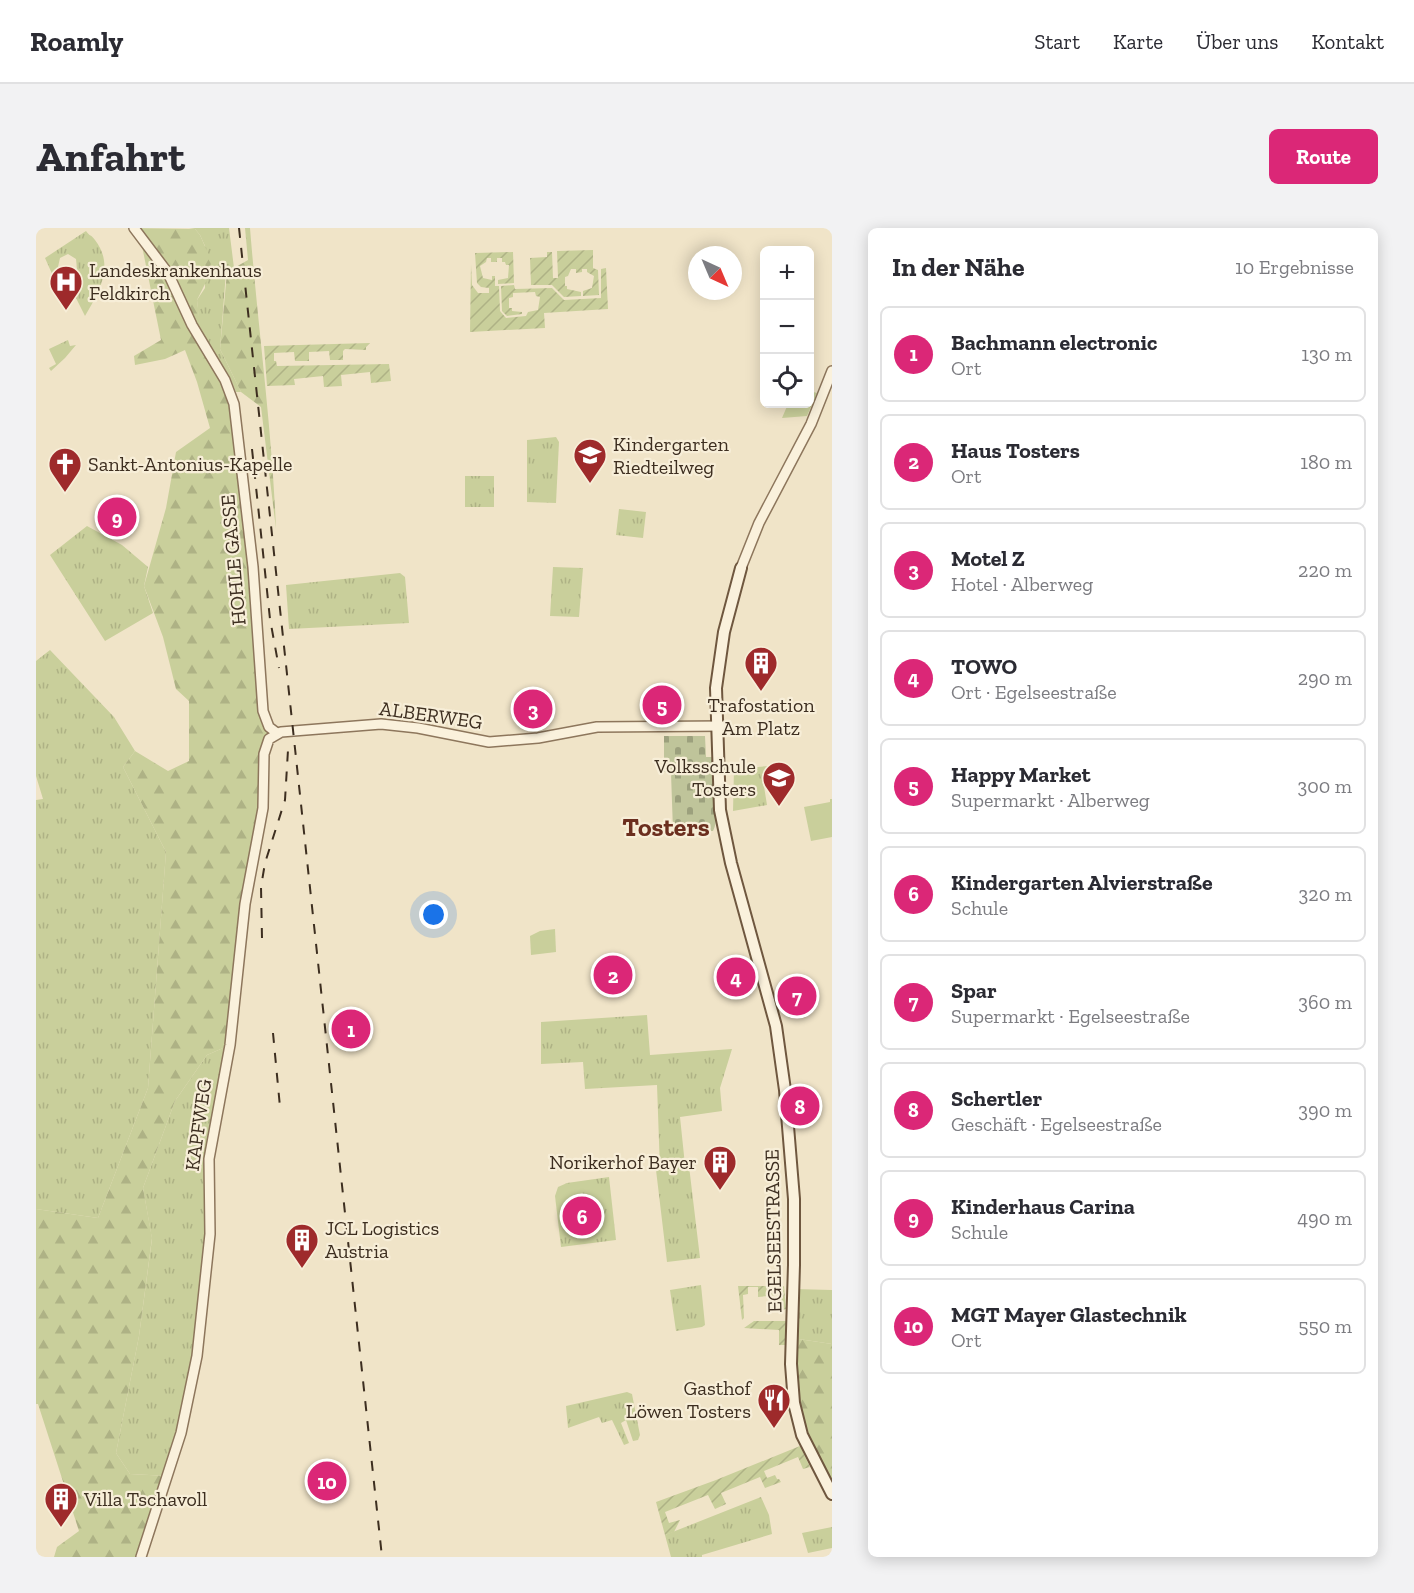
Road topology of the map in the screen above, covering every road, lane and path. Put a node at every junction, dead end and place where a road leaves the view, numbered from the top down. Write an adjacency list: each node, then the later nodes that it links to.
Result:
1 (134, 228): 5 (street, HOHLE GASSE)
2 (832, 371): 3 (street, EGELSEESTRASSE)
3 (741, 568): 4 (main road, EGELSEESTRASSE)
4 (721, 726): 5 (street, ALBERWEG); 6 (main road, EGELSEESTRASSE)
5 (277, 733): 7 (street, KAPFWEG)
6 (832, 1494)
7 (141, 1557)

